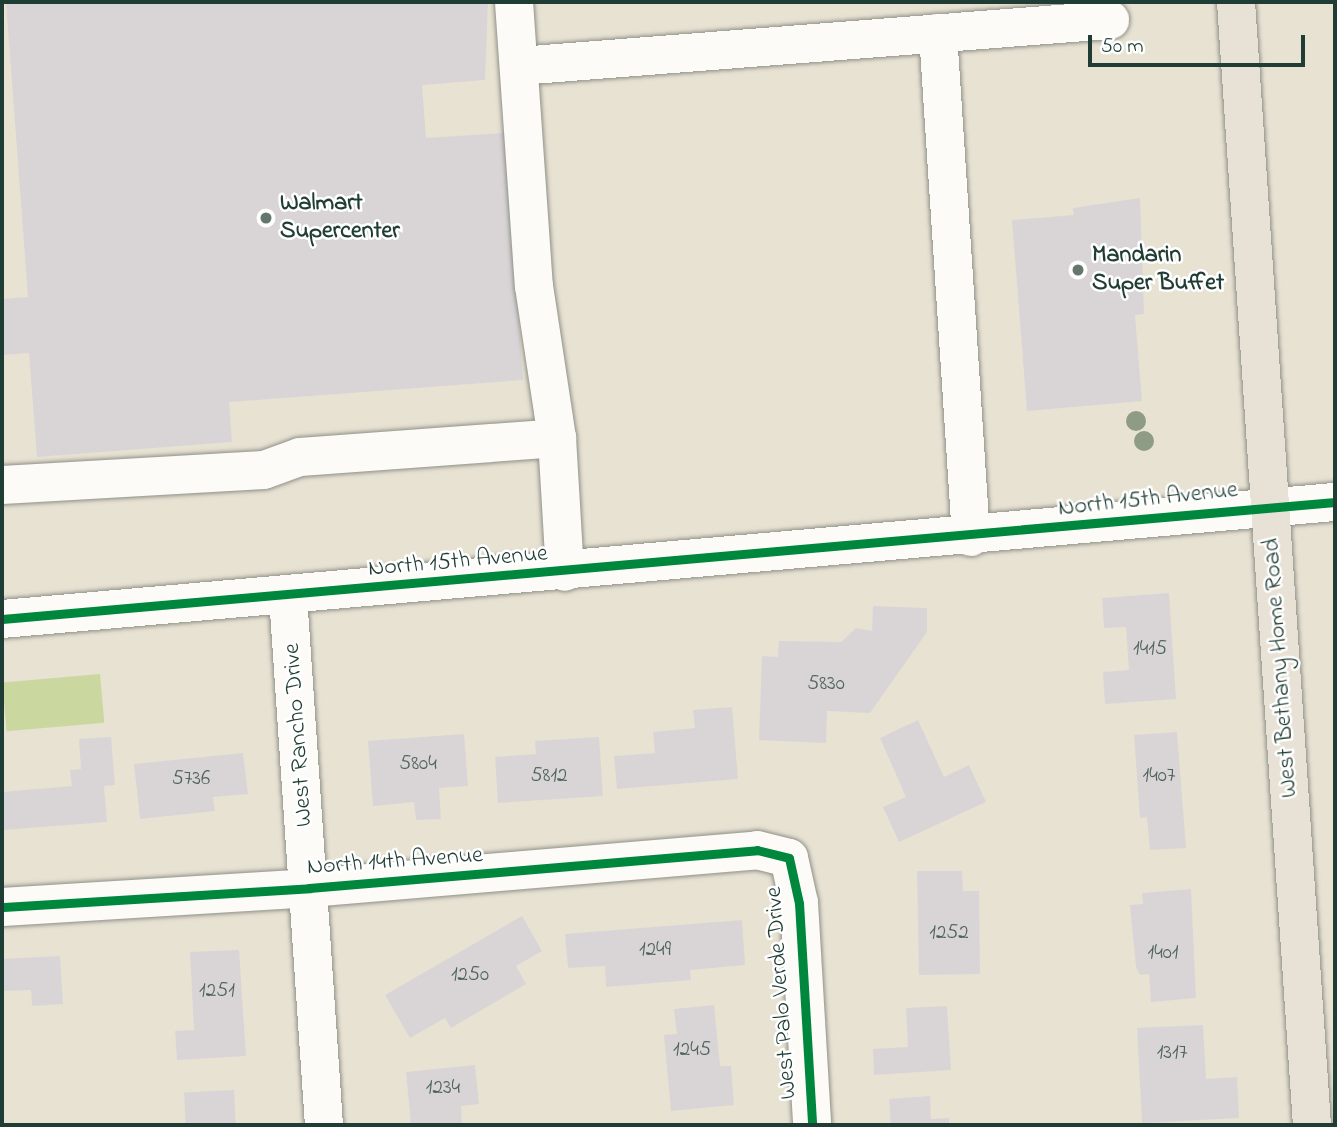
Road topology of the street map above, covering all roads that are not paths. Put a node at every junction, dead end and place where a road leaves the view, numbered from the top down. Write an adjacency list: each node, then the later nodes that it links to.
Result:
1 (514, 2): 5 (street)
2 (1236, 2): 9 (main road, West Bethany Home Road)
3 (1110, 20): 4 (street)
4 (938, 33): 5 (street); 10 (street)
5 (519, 66): 6 (street)
6 (557, 438): 7 (street); 11 (street)
7 (2, 485)
8 (1335, 502): 9 (street, North 15th Avenue)
9 (1270, 507): 10 (street, North 15th Avenue); 19 (main road, West Bethany Home Road)
10 (971, 537): 11 (street, North 15th Avenue)
11 (565, 572): 12 (street, North 15th Avenue)
12 (288, 596): 13 (street, North 15th Avenue); 15 (street, West Rancho Drive)
13 (2, 619)
14 (789, 858): 15 (street, North 14th Avenue); 18 (street, West Palo Verde Drive)
15 (309, 888): 16 (street, North 14th Avenue); 17 (street, West Rancho Drive)
16 (2, 906)
17 (324, 1125)
18 (812, 1125)
19 (1312, 1125)

